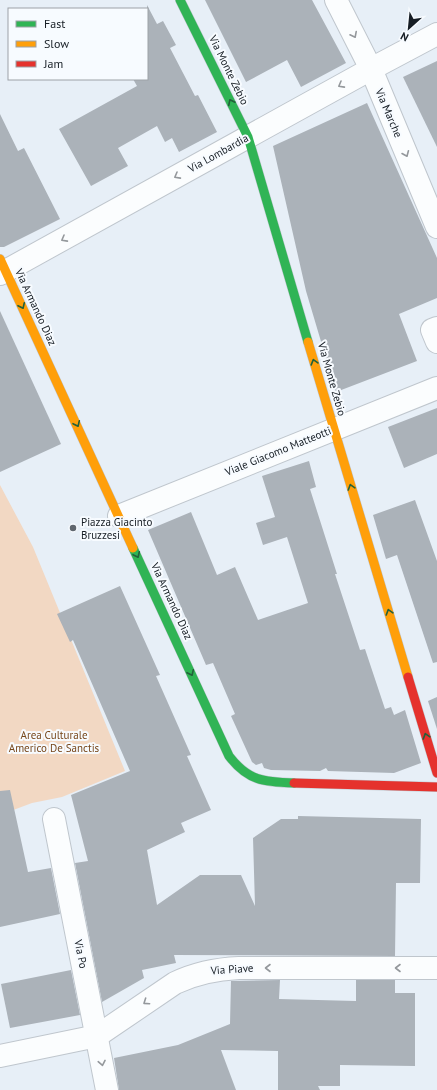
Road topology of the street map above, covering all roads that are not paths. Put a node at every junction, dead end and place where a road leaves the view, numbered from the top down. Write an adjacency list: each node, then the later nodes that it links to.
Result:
1 (180, 0): 5 (street, Via Monte Zebio, one-way to 1)
2 (336, 0): 4 (street, Via Marche, one-way to 4)
3 (437, 34): 4 (street, Via Lombardia)
4 (371, 69): 5 (street, Via Lombardia, one-way to 5); 6 (street, Via Marche, one-way to 6)
5 (248, 136): 7 (street, Via Lombardia, one-way to 7); 11 (street, Via Monte Zebio, one-way to 5)
6 (437, 227)
7 (2, 268): 12 (street, Via Armando Diaz, one-way to 12)
8 (437, 328): 9 (street)
9 (437, 342)
10 (437, 388): 11 (street, Viale Giacomo Matteotti)
11 (334, 429): 12 (street, Viale Giacomo Matteotti); 13 (street, Via Monte Zebio, one-way to 11)
12 (119, 516): 14 (street, Via Armando Diaz, one-way to 14)
13 (437, 773)
14 (437, 787)
15 (54, 819): 17 (street, Via Po)
16 (437, 968): 17 (street, Via Piave, one-way to 17)
17 (97, 1036): 18 (street, Via Piave); 19 (street, Via Po, one-way to 19)
18 (0, 1056)
19 (108, 1090)

